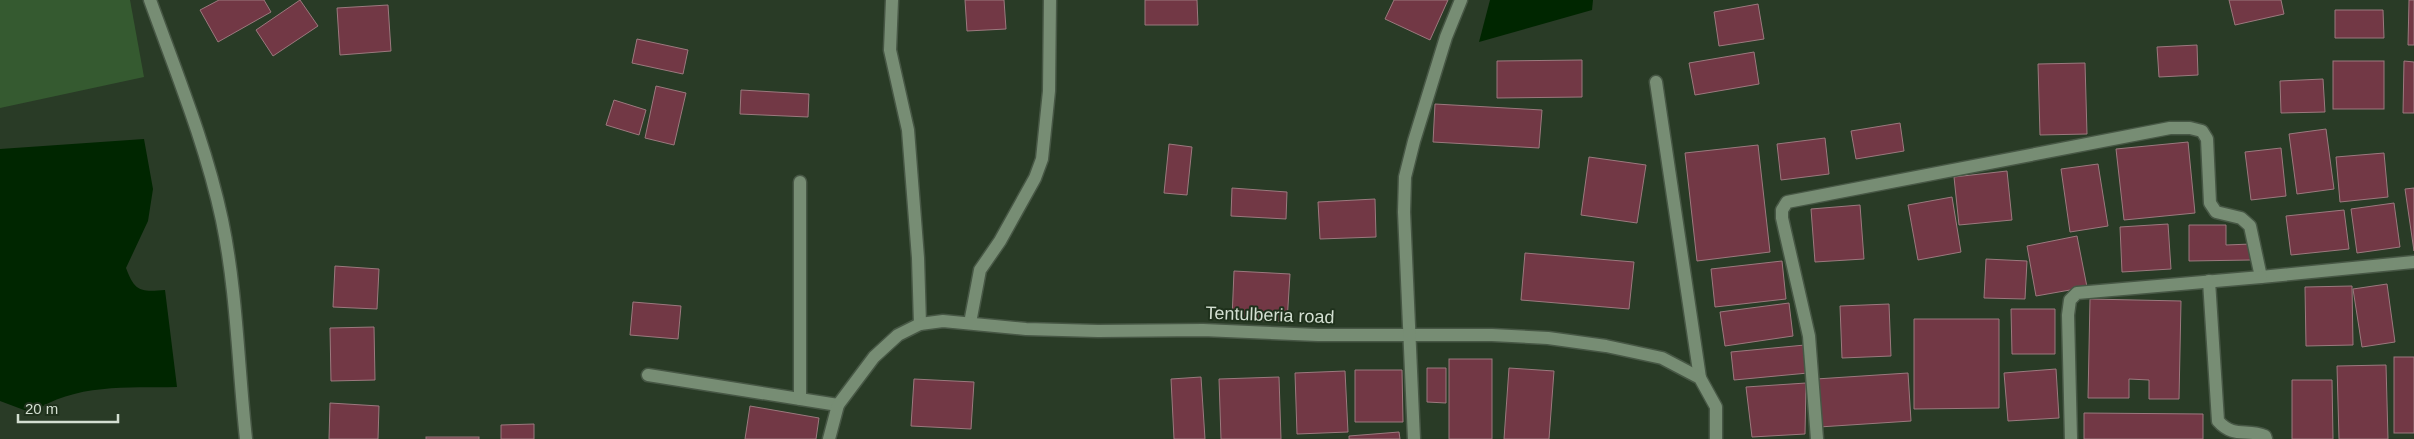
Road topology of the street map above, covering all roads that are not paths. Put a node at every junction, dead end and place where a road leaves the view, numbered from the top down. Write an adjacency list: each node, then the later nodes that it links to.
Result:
1 (150, 0): 17 (street)
2 (892, 0): 11 (street)
3 (1050, 0): 10 (street)
4 (1461, 0): 12 (street)
5 (1656, 82): 14 (street)
6 (800, 182): 15 (street)
7 (2414, 262): 8 (street)
8 (2262, 277): 9 (street); 21 (street)
9 (2208, 281): 22 (street); 23 (street)
10 (970, 323): 11 (street, Tentulberia road); 12 (street, Tentulberia road)
11 (920, 324): 16 (street, Tentulberia road)
12 (1410, 333): 14 (street, Tentulberia road); 19 (street)
13 (648, 375): 15 (street)
14 (1700, 378): 20 (street)
15 (800, 399): 16 (street)
16 (838, 405): 18 (street, Tentulberia road)
17 (246, 439)
18 (829, 439)
19 (1414, 439)
20 (1716, 439)
21 (1817, 439)
22 (2071, 439)
23 (2266, 439)

